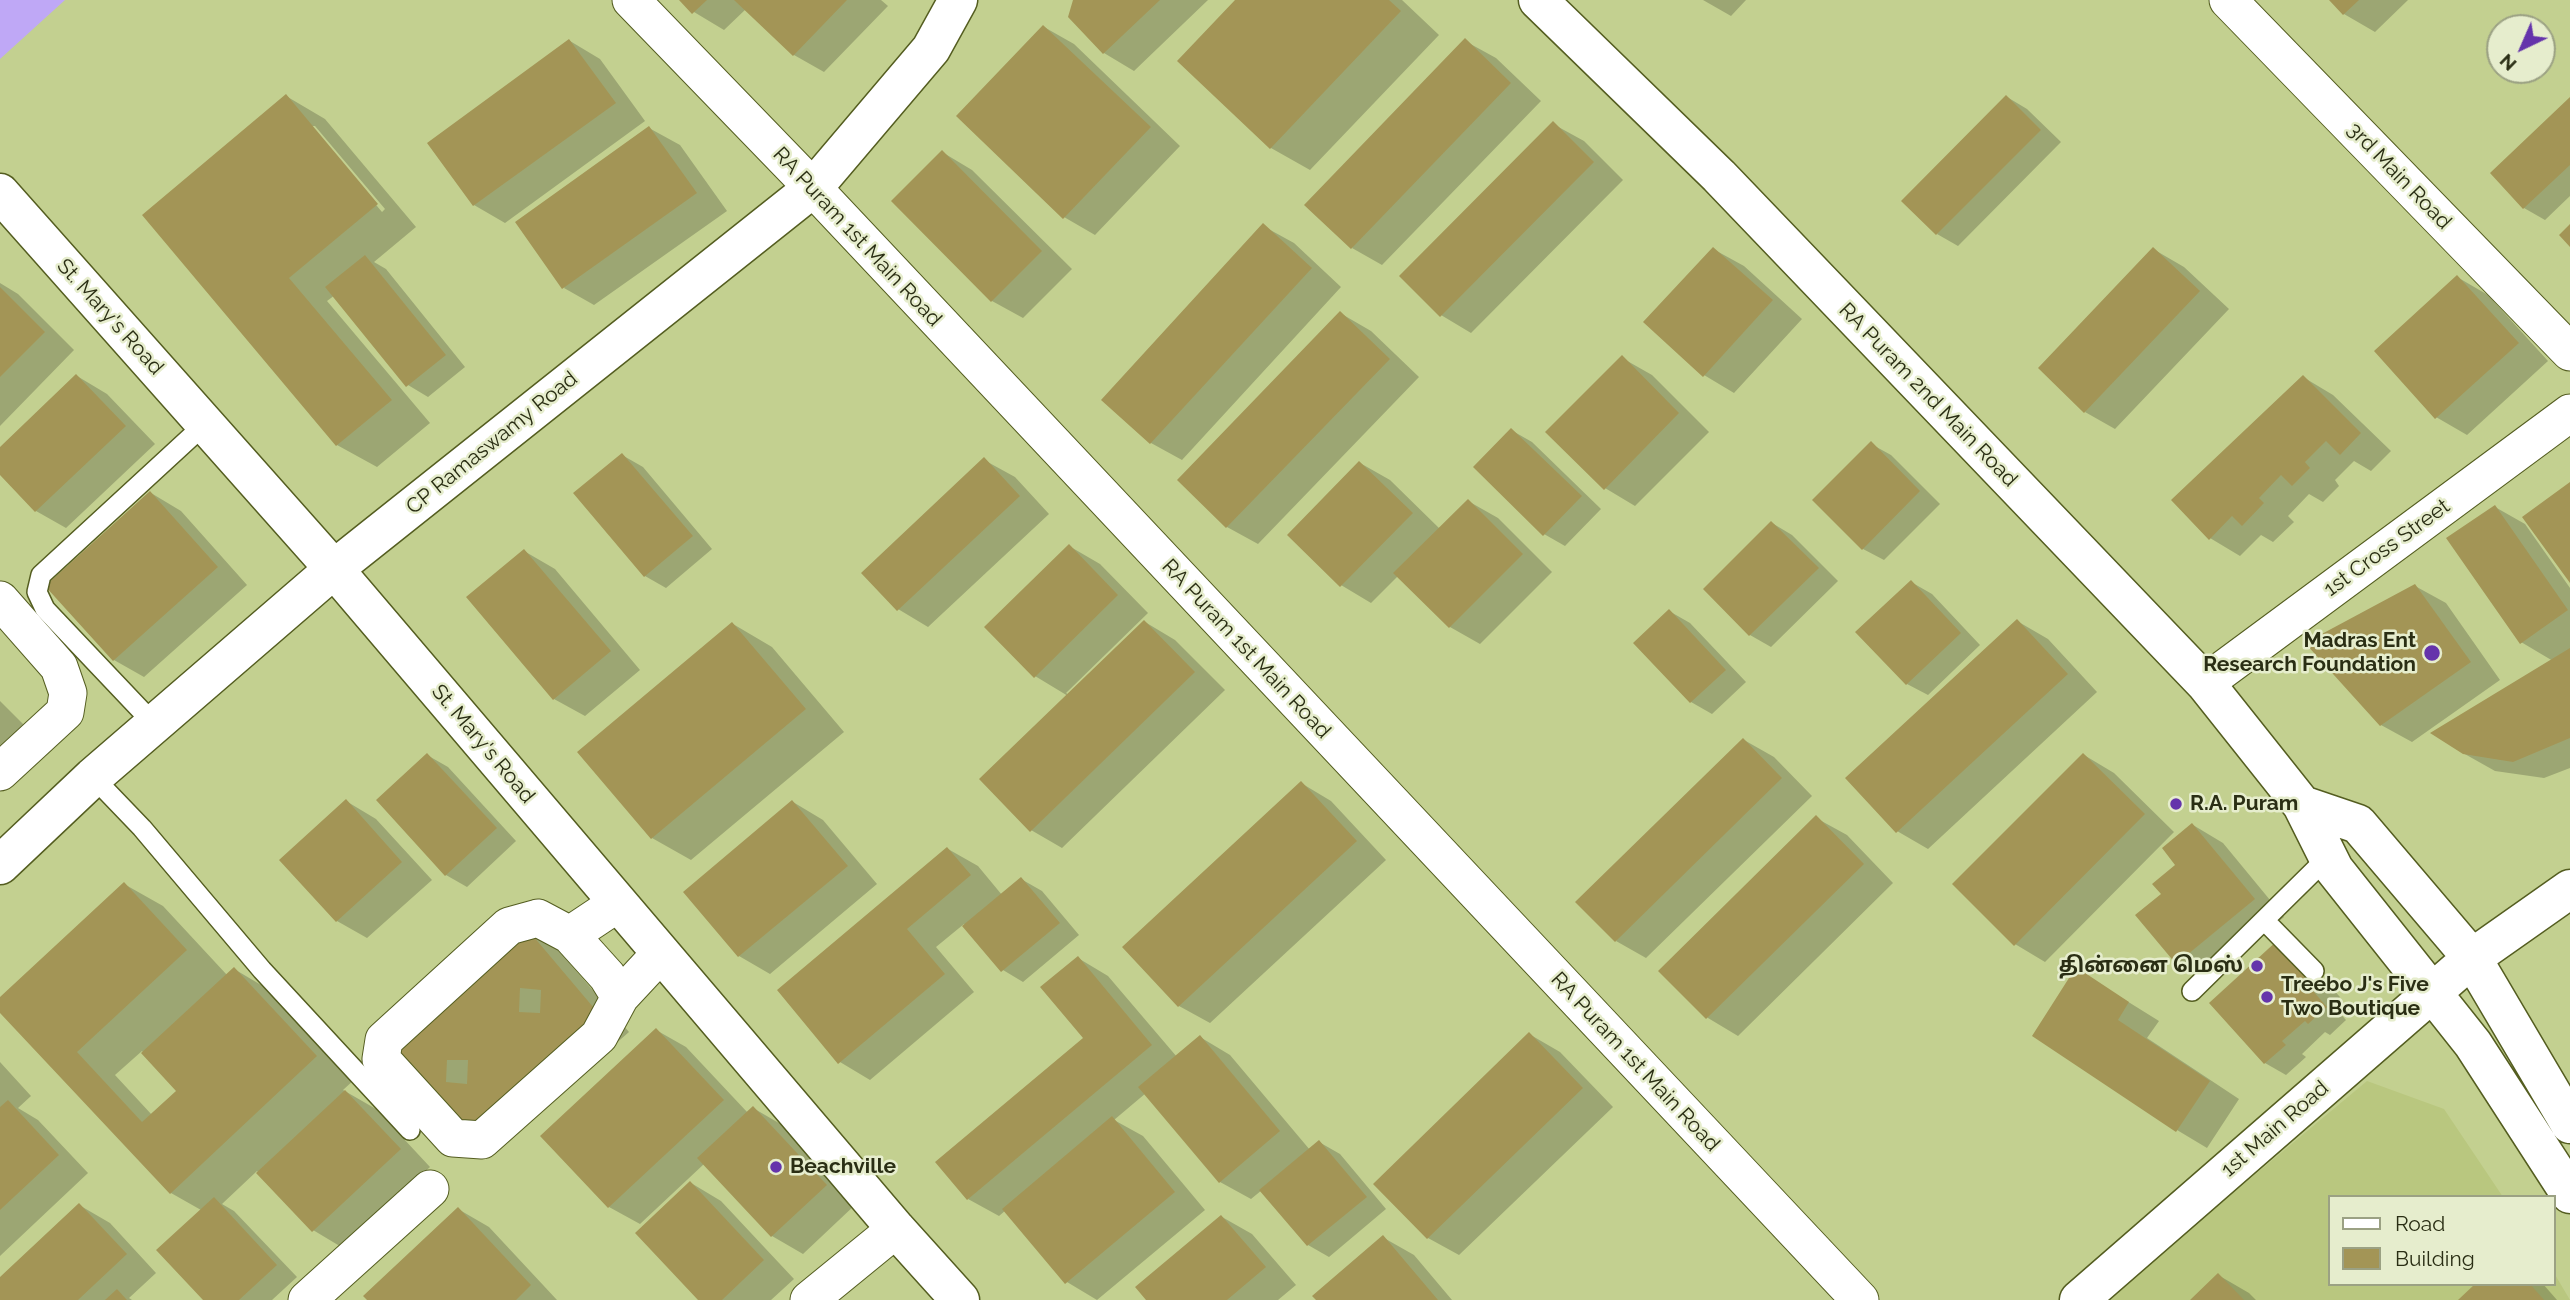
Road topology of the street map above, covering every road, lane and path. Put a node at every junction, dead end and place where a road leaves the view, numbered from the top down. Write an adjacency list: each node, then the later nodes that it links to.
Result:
1 (631, 0): 5 (street, RA Puram 1st Main Road)
2 (958, 0): 5 (main road, CP Ramaswamy Road)
3 (1538, 0): 12 (main road, RA Puram 2nd Main Road)
4 (2228, 0): 7 (street, 3rd Main Road)
5 (813, 188): 10 (main road, CP Ramaswamy Road); 37 (street, RA Puram 1st Main Road)
6 (0, 193): 9 (main road, St. Mary's Road)
7 (2570, 352)
8 (2570, 413): 12 (street, 1st Cross Street)
9 (205, 424): 10 (main road, St. Mary's Road); 13 (lane)
10 (334, 569): 13 (main road, CP Ramaswamy Road); 20 (main road, St. Mary's Road)
11 (0, 600): 14 (street)
12 (2205, 683): 16 (main road, RA Puram 2nd Main Road)
13 (155, 725): 15 (main road, CP Ramaswamy Road)
14 (0, 772)
15 (93, 777): 18 (main road, CP Ramaswamy Road); 30 (lane)
16 (2302, 805): 17 (main road, RA Puram 2nd Main Road); 24 (main road)
17 (2328, 857): 21 (lane); 27 (main road, RA Puram 2nd Main Road)
18 (0, 865)
19 (2570, 889): 24 (main road, 1st Main Road)
20 (618, 903): 22 (street); 23 (main road, St. Mary's Road)
21 (2265, 921): 25 (lane); 26 (lane)
22 (570, 935): 28 (street); 28 (street)
23 (661, 953): 28 (street); 33 (main road, St. Mary's Road)
24 (2472, 958): 27 (main road, 1st Main Road); 29 (main road)
25 (2314, 971)
26 (2192, 991)
27 (2433, 992): 32 (main road, RA Puram 2nd Main Road); 38 (main road, 1st Main Road)
28 (620, 997)
29 (2570, 1124)
30 (410, 1130)
31 (430, 1189): 34 (street)
32 (2570, 1194)
33 (895, 1229): 35 (street); 36 (main road, St. Mary's Road)
34 (307, 1300)
35 (809, 1300)
36 (960, 1300)
37 (1860, 1300)
38 (2079, 1300)

